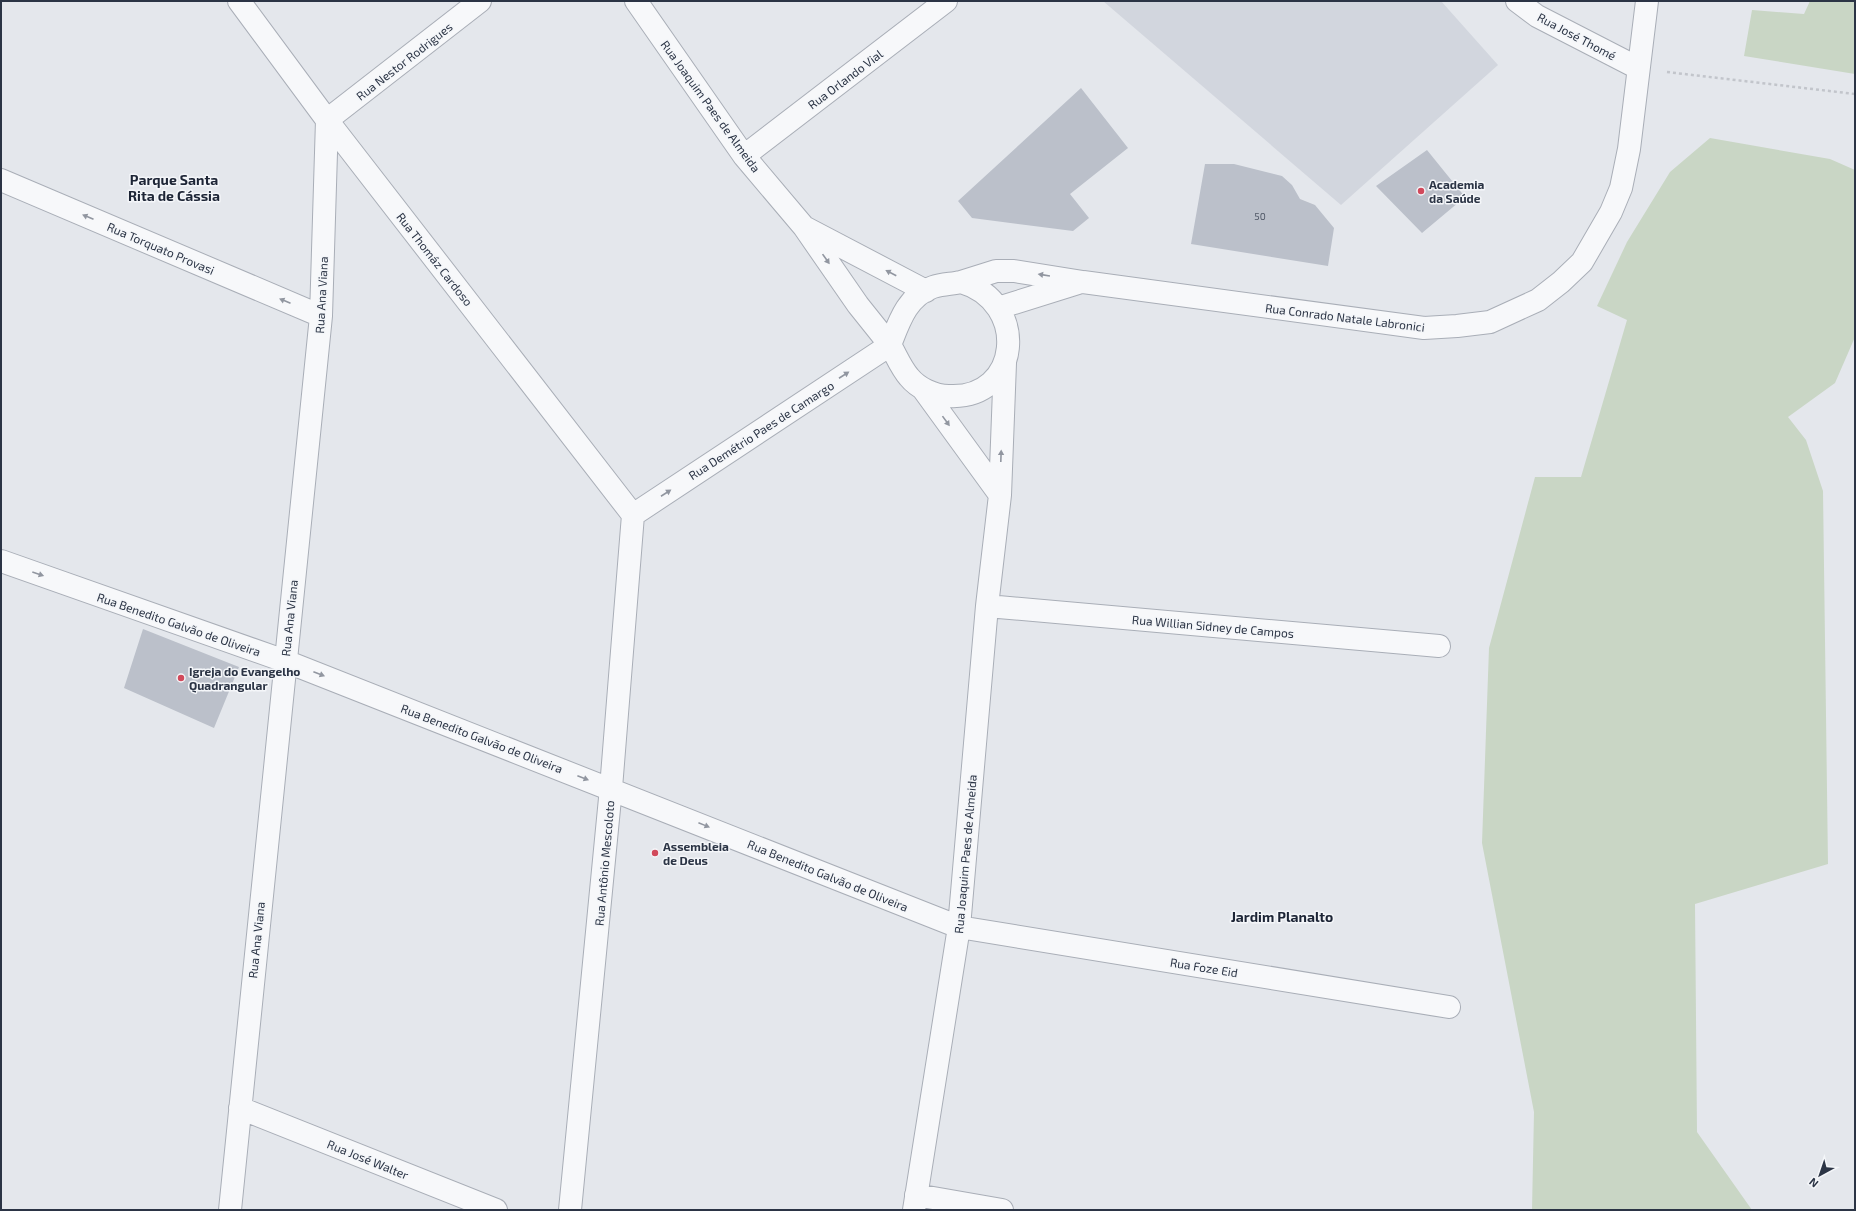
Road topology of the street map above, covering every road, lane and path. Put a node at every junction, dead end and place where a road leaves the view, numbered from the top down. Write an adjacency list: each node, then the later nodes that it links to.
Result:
1 (238, 1): 9 (street, Rua Thomáz Cardoso)
2 (480, 1): 9 (street, Rua Nestor Rodrigues)
3 (636, 1): 10 (street, Rua Joaquim Paes de Almeida)
4 (946, 1): 10 (street, Rua Orlando Vial)
5 (1517, 1): 7 (street, Rua José Thomé)
6 (1647, 1): 7 (street, Rua Conrado Natale Labronici)
7 (1638, 68): 8 (path); 14 (street, Rua Conrado Natale Labronici)
8 (1855, 94)
9 (328, 120): 17 (street, Rua Ana Viana); 22 (street, Rua Thomáz Cardoso)
10 (744, 156): 12 (street, Rua Joaquim Paes de Almeida)
11 (1, 180): 17 (street, Rua Torquato Provasi, one-way to 11)
12 (804, 227): 15 (street, Rua Joaquim Paes de Almeida, one-way to 12); 18 (street, Rua Joaquim Paes de Almeida, one-way to 18)
13 (961, 282): 14 (street, Rua Conrado Natale Labronici, one-way to 13); 15 (street); 16 (street)
14 (1083, 282): 16 (street)
15 (926, 291): 18 (street)
16 (998, 308): 19 (street)
17 (321, 316): 26 (street, Rua Ana Viana)
18 (890, 345): 20 (street); 22 (street, Rua Demétrio Paes de Camargo, one-way to 18)
19 (1005, 363): 20 (street); 21 (street, Rua Joaquim Paes de Almeida, one-way to 19)
20 (923, 389): 21 (street, one-way to 21)
21 (1000, 495): 24 (street, Rua Joaquim Paes de Almeida)
22 (633, 515): 27 (street, Rua Antônio Mescoloto)
23 (1, 561): 26 (street, Rua Benedito Galvão de Oliveira, one-way to 26)
24 (986, 606): 25 (street, Rua Willian Sidney de Campos); 28 (street, Rua Joaquim Paes de Almeida)
25 (1439, 646)
26 (285, 661): 27 (street, Rua Benedito Galvão de Oliveira, one-way to 27); 30 (street, Rua Ana Viana)
27 (611, 788): 28 (street, Rua Benedito Galvão de Oliveira, one-way to 28); 34 (street, Rua Antônio Mescoloto)
28 (959, 927): 29 (street, Rua Foze Eid); 31 (street, Rua Joaquim Paes de Almeida)
29 (1450, 1007)
30 (240, 1108): 32 (street, Rua Ana Viana); 33 (street, Rua José Walter)
31 (915, 1203): 35 (street)
32 (230, 1210)
33 (496, 1210)
34 (570, 1210)
35 (1002, 1210)

